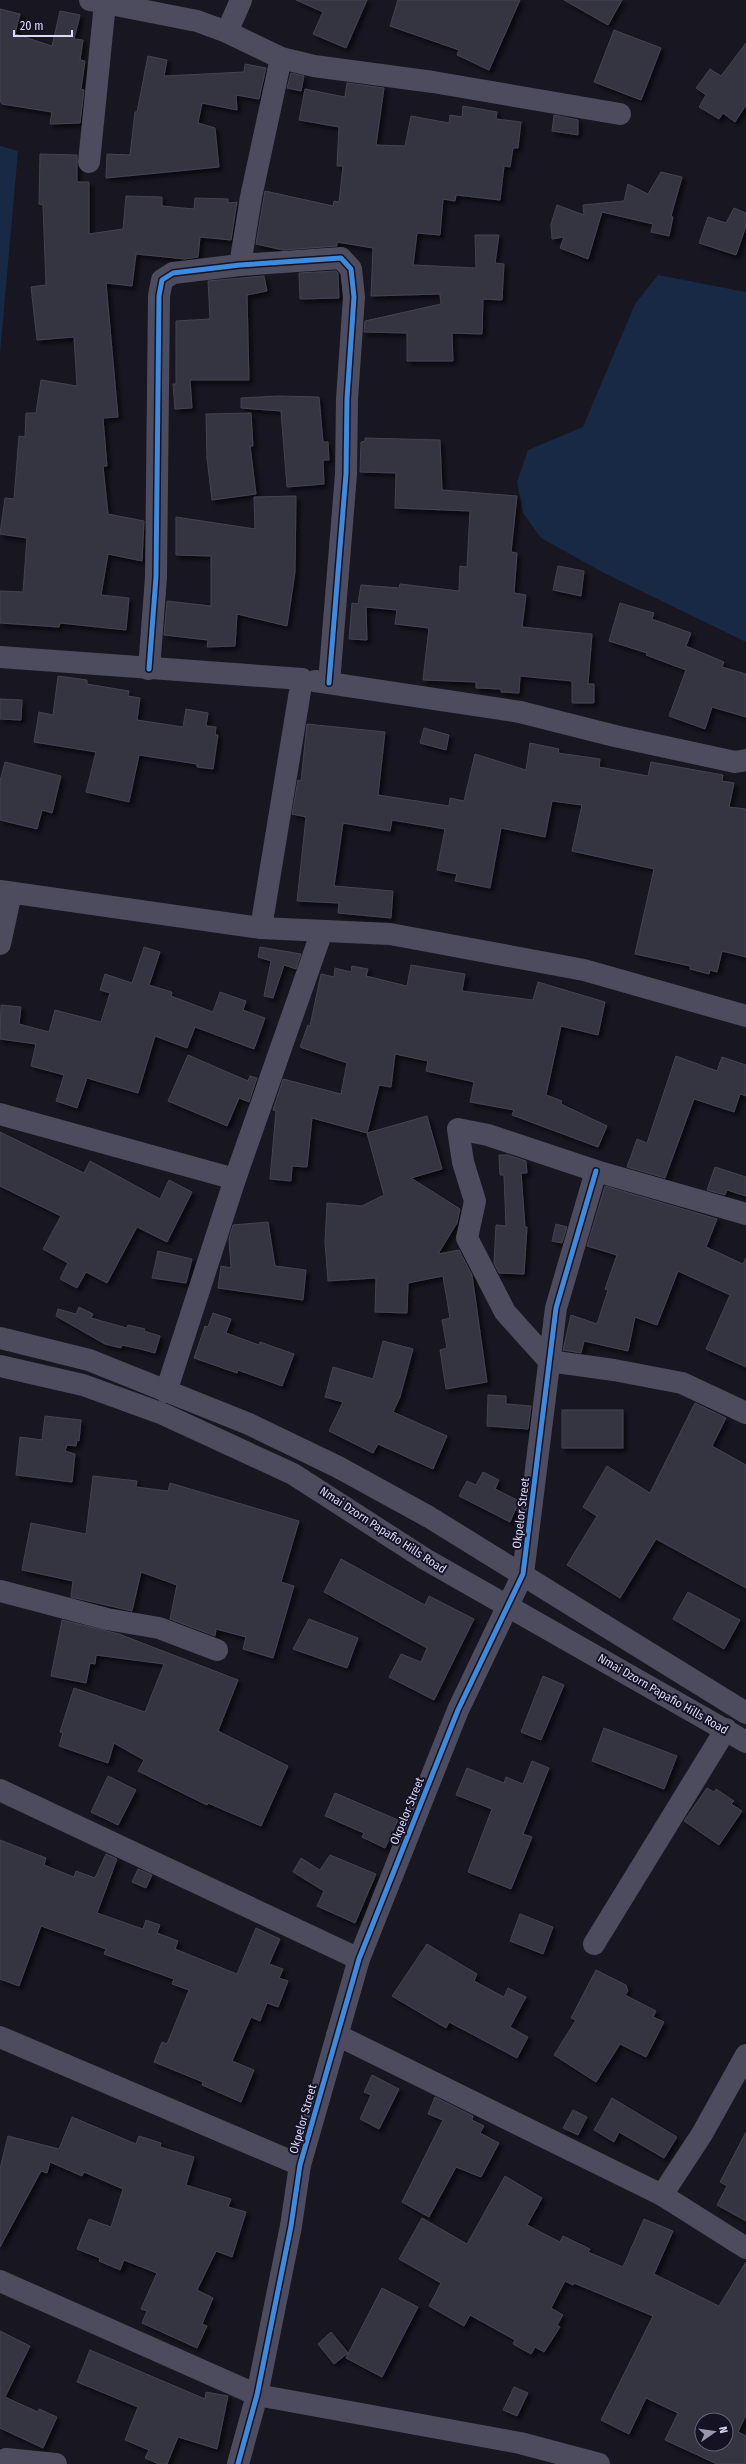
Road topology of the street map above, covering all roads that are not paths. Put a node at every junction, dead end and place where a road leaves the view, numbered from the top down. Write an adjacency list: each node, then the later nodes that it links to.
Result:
1 (241, 0): 3 (street)
2 (98, 2): 3 (street); 6 (street)
3 (228, 32): 4 (street)
4 (281, 58): 5 (street); 7 (street)
5 (620, 114)
6 (90, 162)
7 (240, 265): 9 (street); 11 (street)
8 (0, 657): 9 (street)
9 (149, 669): 10 (street)
10 (302, 679): 11 (street); 14 (street)
11 (329, 683): 12 (street)
12 (746, 760)
13 (6, 892): 14 (street); 16 (street)
14 (261, 928): 15 (street)
15 (322, 932): 17 (street); 20 (street)
16 (0, 944)
17 (746, 1016)
18 (0, 1114): 20 (street)
19 (596, 1171): 21 (street); 23 (street, Okpelor Street); 23 (street)
20 (235, 1179): 25 (street)
21 (746, 1214)
22 (0, 1338): 25 (street)
23 (549, 1361): 26 (street); 27 (street, Okpelor Street)
24 (0, 1366): 29 (street, Nmai Dzorn Papafio Hills Road)
25 (166, 1392): 27 (street)
26 (746, 1412)
27 (523, 1574): 29 (street, Okpelor Street); 31 (street)
28 (0, 1591): 30 (street)
29 (508, 1605): 32 (street, Nmai Dzorn Papafio Hills Road); 36 (street, Okpelor Street)
30 (217, 1650)
31 (746, 1713)
32 (726, 1729): 33 (street, Nmai Dzorn Papafio Hills Road); 35 (street)
33 (746, 1742)
34 (0, 1790): 36 (street)
35 (594, 1944)
36 (359, 1959): 37 (street, Okpelor Street)
37 (337, 2035): 40 (street, Okpelor Street); 41 (street)
38 (0, 2037): 40 (street)
39 (746, 2055): 41 (street)
40 (300, 2165): 44 (street, Okpelor Street)
41 (662, 2195): 42 (street)
42 (746, 2248)
43 (0, 2281): 44 (street)
44 (257, 2395): 45 (street); 48 (street, Okpelor Street)
45 (546, 2457): 49 (street)
46 (6, 2459): 47 (street)
47 (56, 2464)
48 (238, 2464)
49 (599, 2464)

